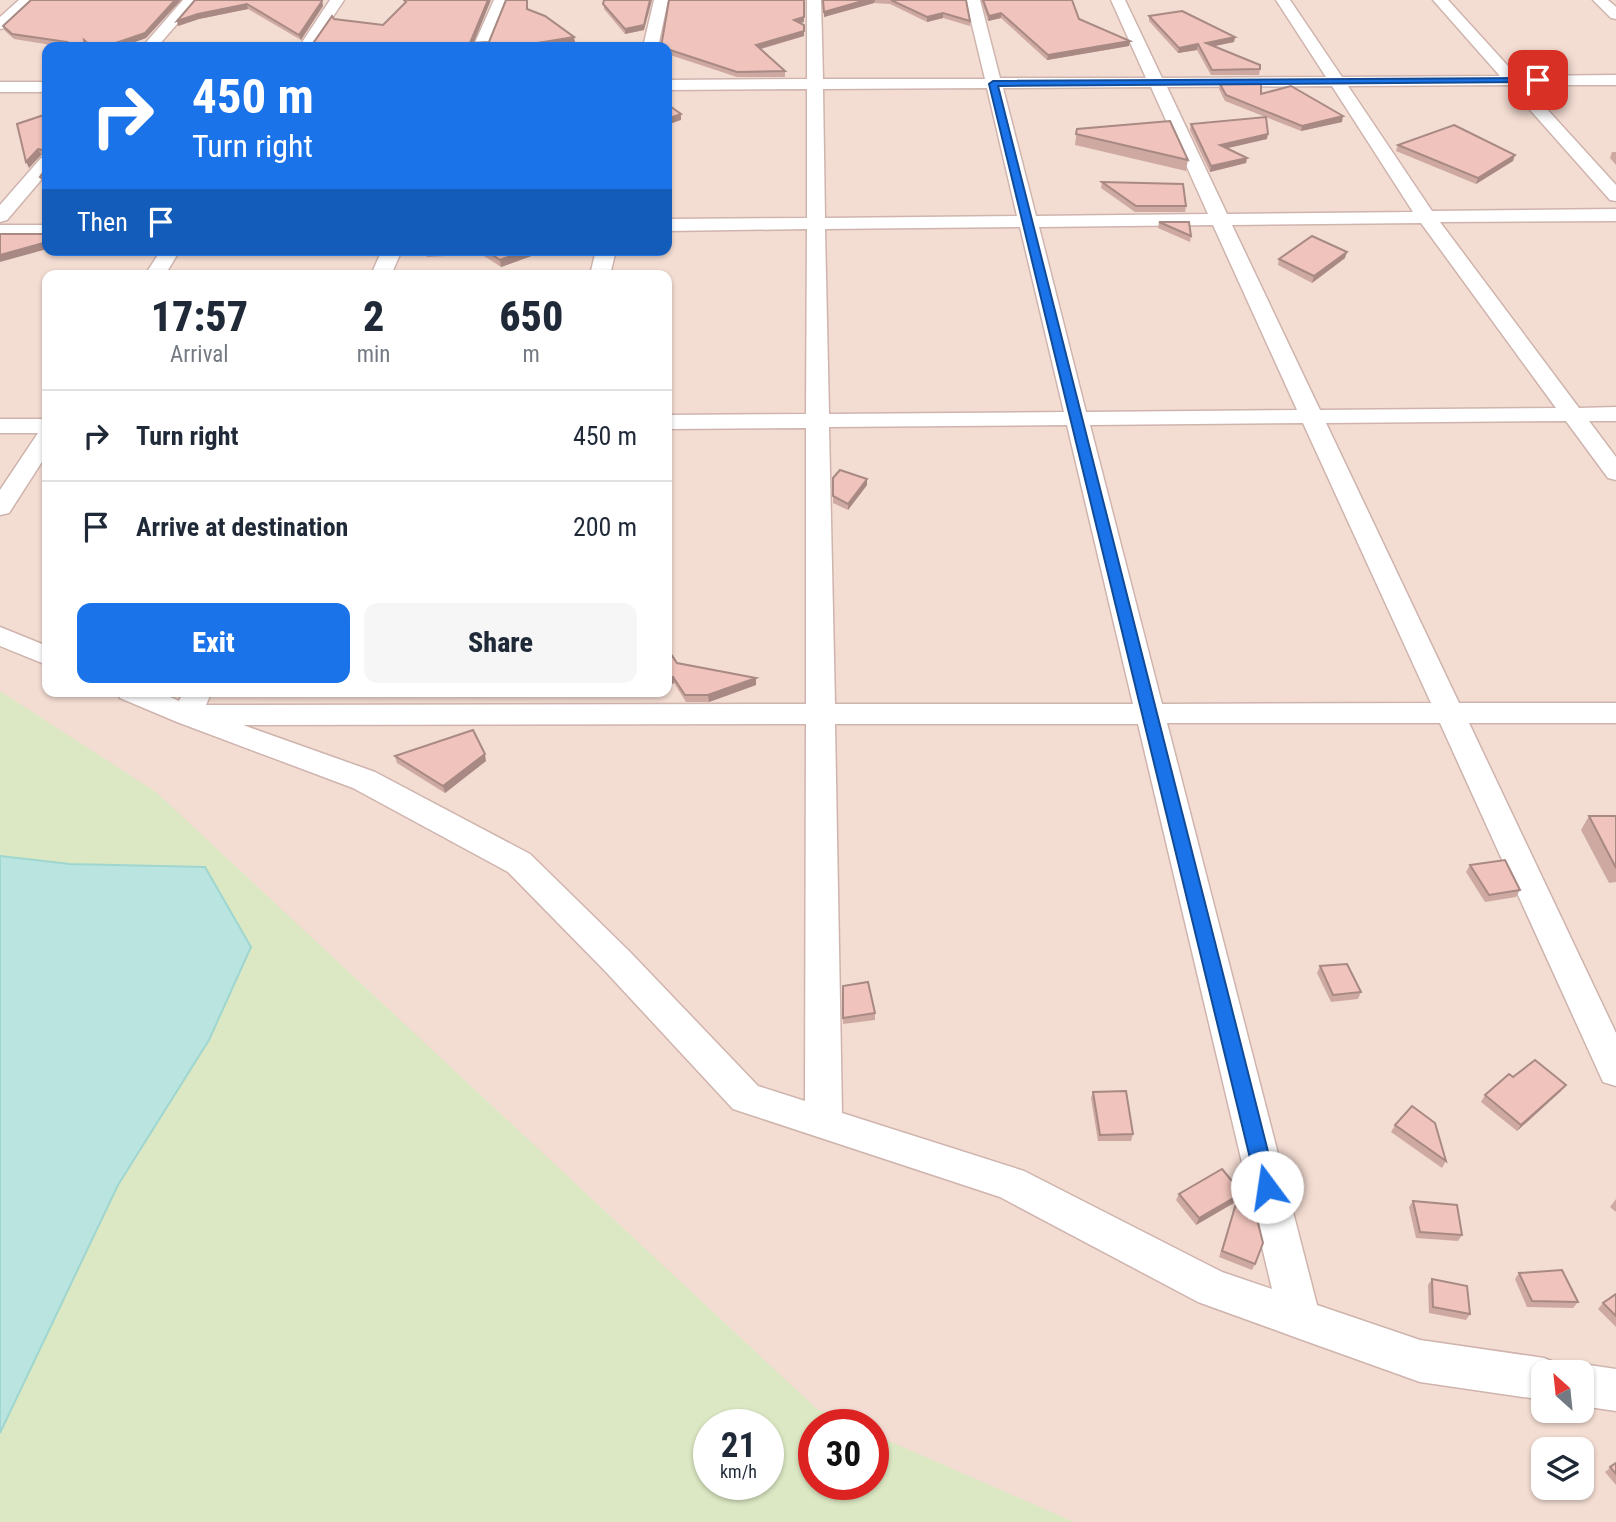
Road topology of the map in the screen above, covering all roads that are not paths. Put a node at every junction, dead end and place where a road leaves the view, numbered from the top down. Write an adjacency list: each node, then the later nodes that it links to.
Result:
1 (27, 0): 13 (street)
2 (191, 0): 14 (street)
3 (337, 0): 15 (street)
4 (500, 0): 16 (street)
5 (661, 0): 17 (street)
6 (814, 0): 22 (street)
7 (973, 0): 23 (street)
8 (1118, 0): 21 (street)
9 (1283, 0): 20 (street)
10 (1440, 0): 19 (street)
11 (1600, 0): 12 (street)
12 (1616, 15)
13 (0, 24)
14 (153, 42)
15 (309, 42)
16 (482, 42)
17 (651, 42)
18 (1616, 80): 19 (street)
19 (1511, 81): 20 (street); 28 (street)
20 (1336, 82): 21 (street); 31 (street)
21 (1156, 83): 23 (street); 32 (street)
22 (814, 84): 23 (street); 24 (street); 34 (street)
23 (993, 84): 33 (street)
24 (672, 85)
25 (0, 87): 26 (street)
26 (42, 87)
27 (42, 168): 30 (street)
28 (1616, 196)
29 (1616, 215): 31 (street)
30 (0, 216)
31 (1427, 218): 32 (street); 38 (street)
32 (1220, 220): 33 (street); 40 (street)
33 (1028, 222): 34 (street); 41 (street)
34 (816, 224): 35 (street); 42 (street)
35 (672, 225)
36 (0, 231): 37 (street)
37 (42, 231)
38 (1575, 414): 39 (street); 40 (street); 47 (street)
39 (1616, 414)
40 (1312, 416): 41 (street); 54 (street)
41 (1077, 418): 42 (street); 57 (street)
42 (817, 421): 43 (street); 56 (street)
43 (672, 422)
44 (0, 426): 45 (street)
45 (42, 426)
46 (42, 445): 48 (street)
47 (1616, 473)
48 (0, 508)
49 (0, 636): 50 (street)
50 (42, 654)
51 (161, 697): 52 (street)
52 (192, 703): 53 (street); 59 (street)
53 (507, 703): 56 (street)
54 (1450, 713): 55 (street); 57 (street); 58 (street)
55 (1616, 713)
56 (820, 714): 57 (street); 59 (street)
57 (1150, 714): 60 (street)
58 (1616, 1071)
59 (824, 1123): 60 (street)
60 (1300, 1319): 61 (street)
61 (1531, 1377)
62 (1594, 1387): 63 (street)
63 (1616, 1390)

